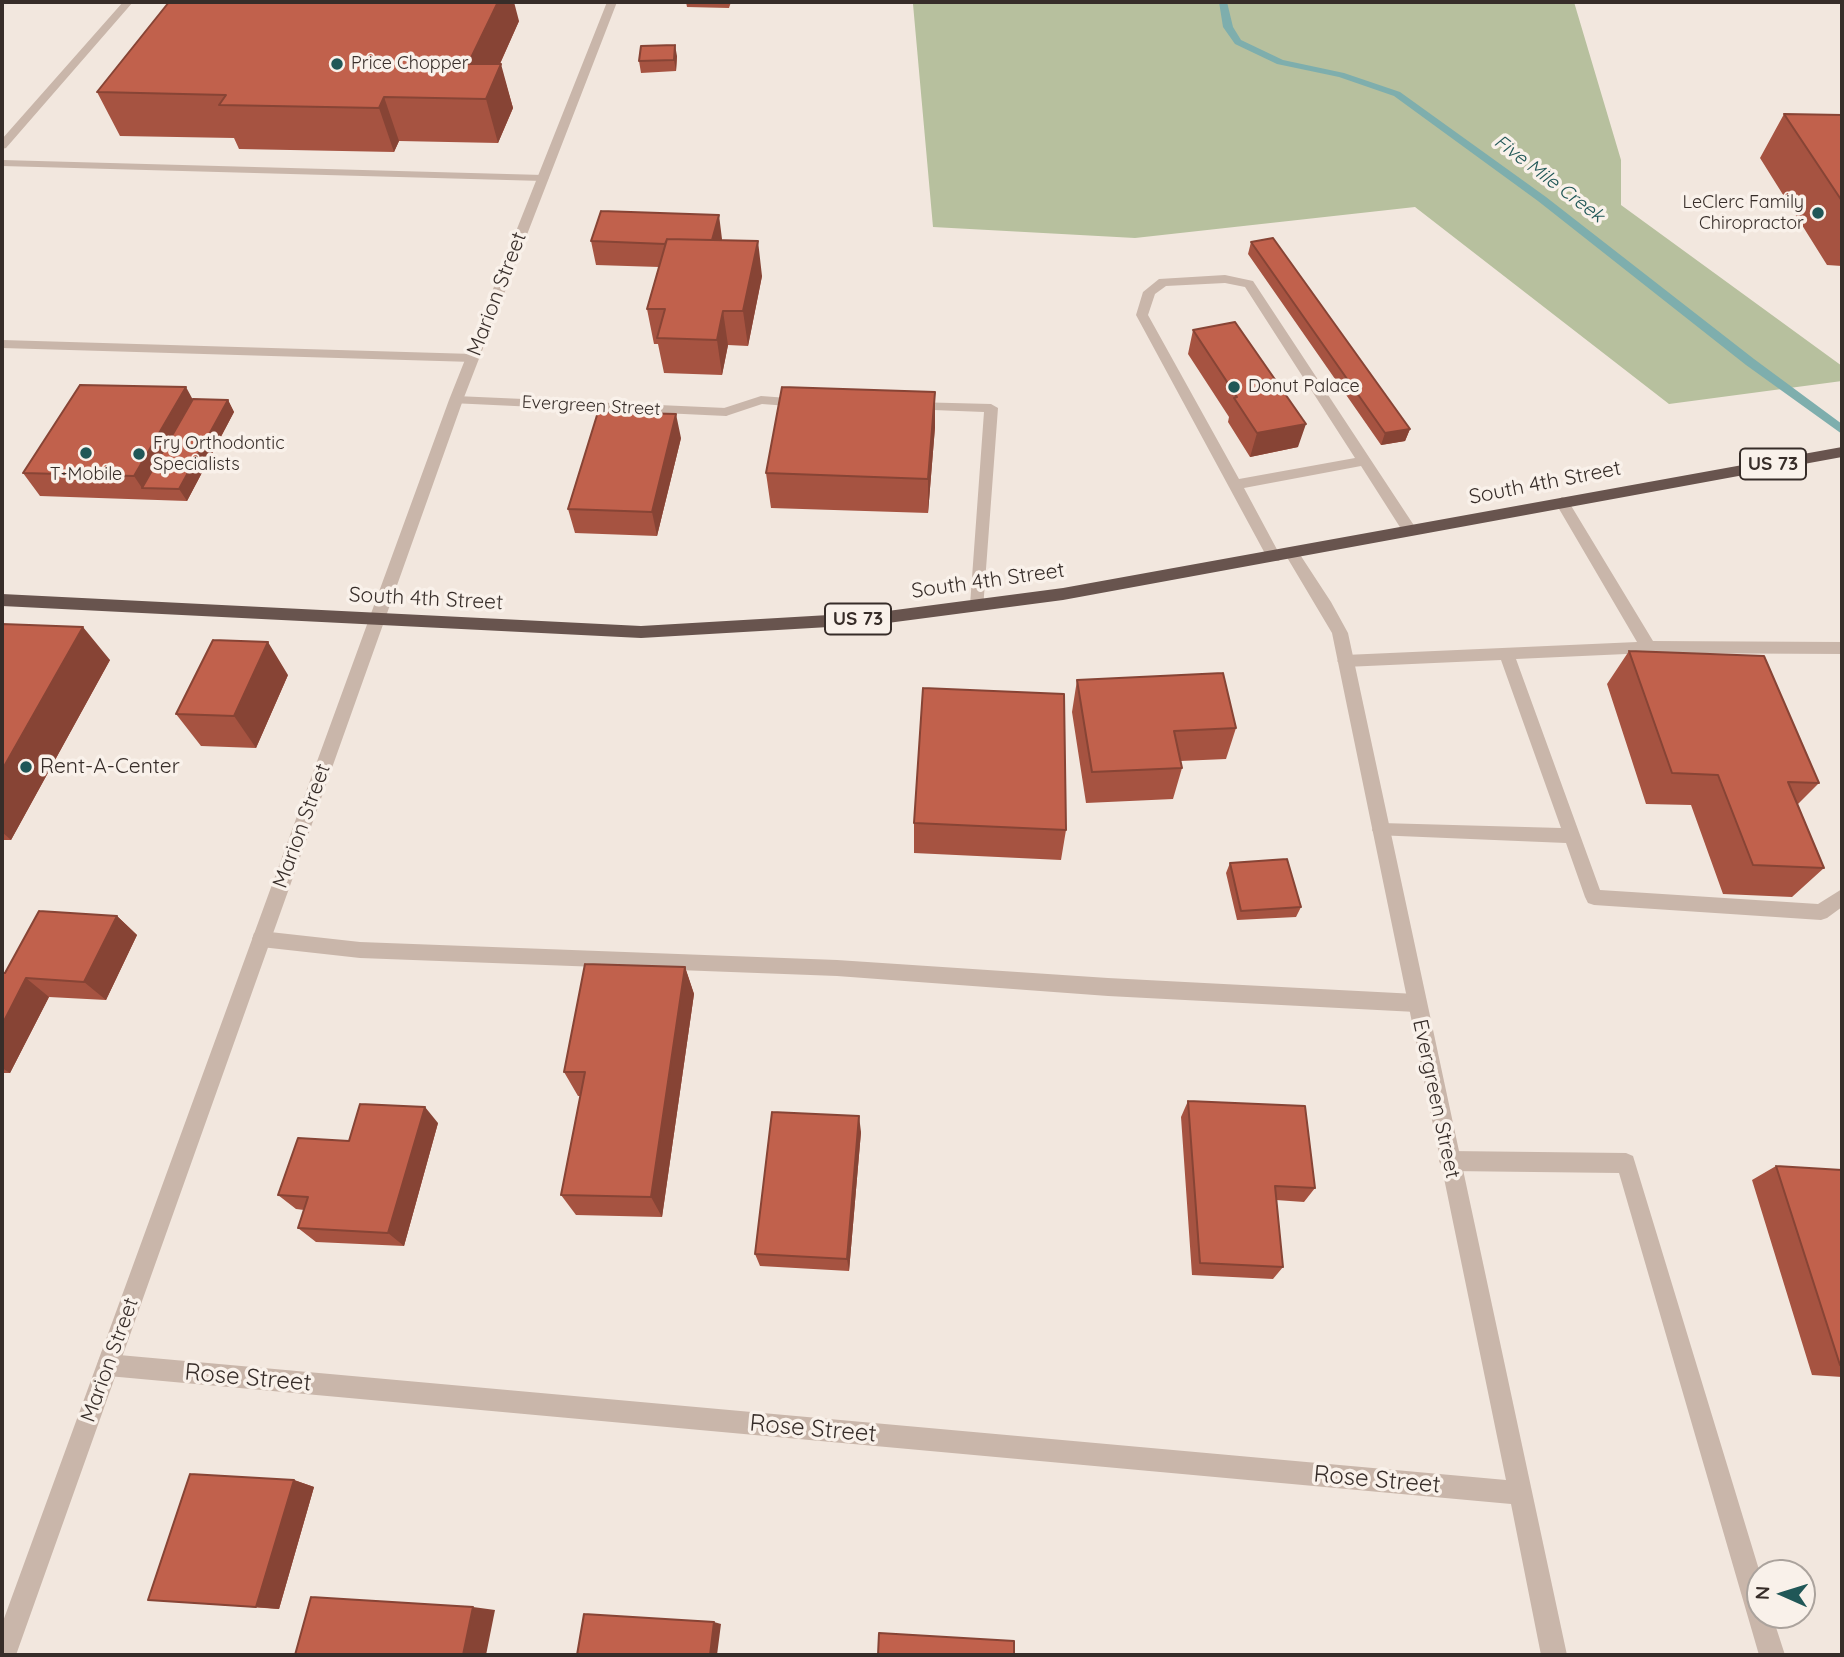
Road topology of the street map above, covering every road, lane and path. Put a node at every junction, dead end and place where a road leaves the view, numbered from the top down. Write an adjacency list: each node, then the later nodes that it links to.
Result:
1 (128, 2): 3 (street)
2 (612, 2): 5 (street, Marion Street)
3 (2, 146)
4 (2, 163): 5 (street)
5 (543, 178): 7 (street, Marion Street)
6 (2, 344): 7 (street)
7 (473, 358): 8 (street, Marion Street)
8 (456, 400): 9 (street, Evergreen Street); 19 (street, Marion Street)
9 (820, 403)
10 (899, 405): 18 (street)
11 (1842, 452): 14 (highway, South 4th Street / US 73)
12 (1365, 461): 13 (street); 13 (street, Evergreen Street); 15 (street)
13 (1235, 485): 16 (street, Evergreen Street)
14 (1562, 502): 15 (highway, South 4th Street / US 73); 20 (street)
15 (1410, 531): 16 (highway, South 4th Street / US 73)
16 (1283, 555): 18 (highway, South 4th Street / US 73); 23 (street, Evergreen Street)
17 (2, 600): 19 (highway, South 4th Street / US 73)
18 (978, 605): 19 (highway, South 4th Street / US 73)
19 (376, 620): 27 (street, Marion Street)
20 (1648, 647): 21 (street); 22 (street)
21 (1842, 648)
22 (1507, 655): 23 (street); 25 (street)
23 (1345, 661): 24 (street, Evergreen Street)
24 (1381, 830): 25 (street); 28 (street, Evergreen Street)
25 (1571, 836): 26 (street)
26 (1842, 897)
27 (261, 939): 28 (street); 30 (street, Marion Street)
28 (1416, 1003): 29 (street, Evergreen Street)
29 (1449, 1161): 31 (street, Evergreen Street); 32 (street)
30 (108, 1365): 31 (street, Rose Street); 34 (street, Marion Street)
31 (1517, 1493): 35 (street, Evergreen Street)
32 (1746, 1568)
33 (1764, 1629): 36 (street)
34 (3, 1655)
35 (1554, 1655)
36 (1772, 1655)

